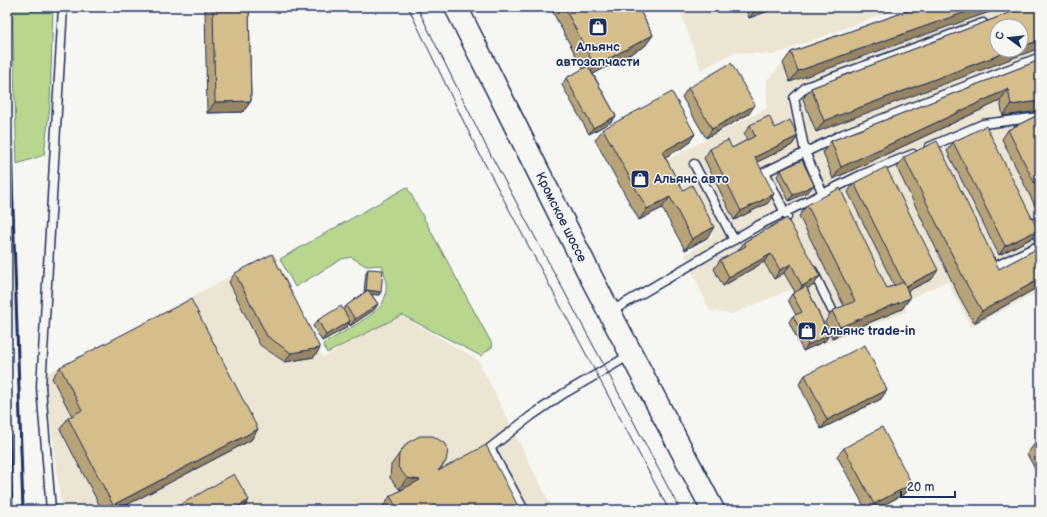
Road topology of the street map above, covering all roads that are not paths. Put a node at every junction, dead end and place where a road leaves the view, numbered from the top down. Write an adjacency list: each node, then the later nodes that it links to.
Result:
1 (63, 7): 20 (lane)
2 (456, 7): 18 (main road, Кромское шоссе)
3 (989, 20): 6 (lane)
4 (1040, 57): 6 (lane)
5 (1040, 117): 8 (lane)
6 (805, 152): 8 (lane); 9 (lane)
7 (694, 164): 12 (lane)
8 (823, 194): 9 (lane)
9 (785, 213): 11 (lane); 12 (lane)
10 (1027, 213): 13 (lane)
11 (791, 227)
12 (734, 240): 18 (lane)
13 (1040, 240)
14 (1040, 245): 15 (lane)
15 (987, 252)
16 (808, 261): 17 (lane)
17 (832, 310)
18 (609, 312): 19 (main road, Кромское шоссе)
19 (631, 355): 21 (lane); 22 (main road, Кромское шоссе)
20 (51, 510)
21 (524, 510)
22 (713, 510)

